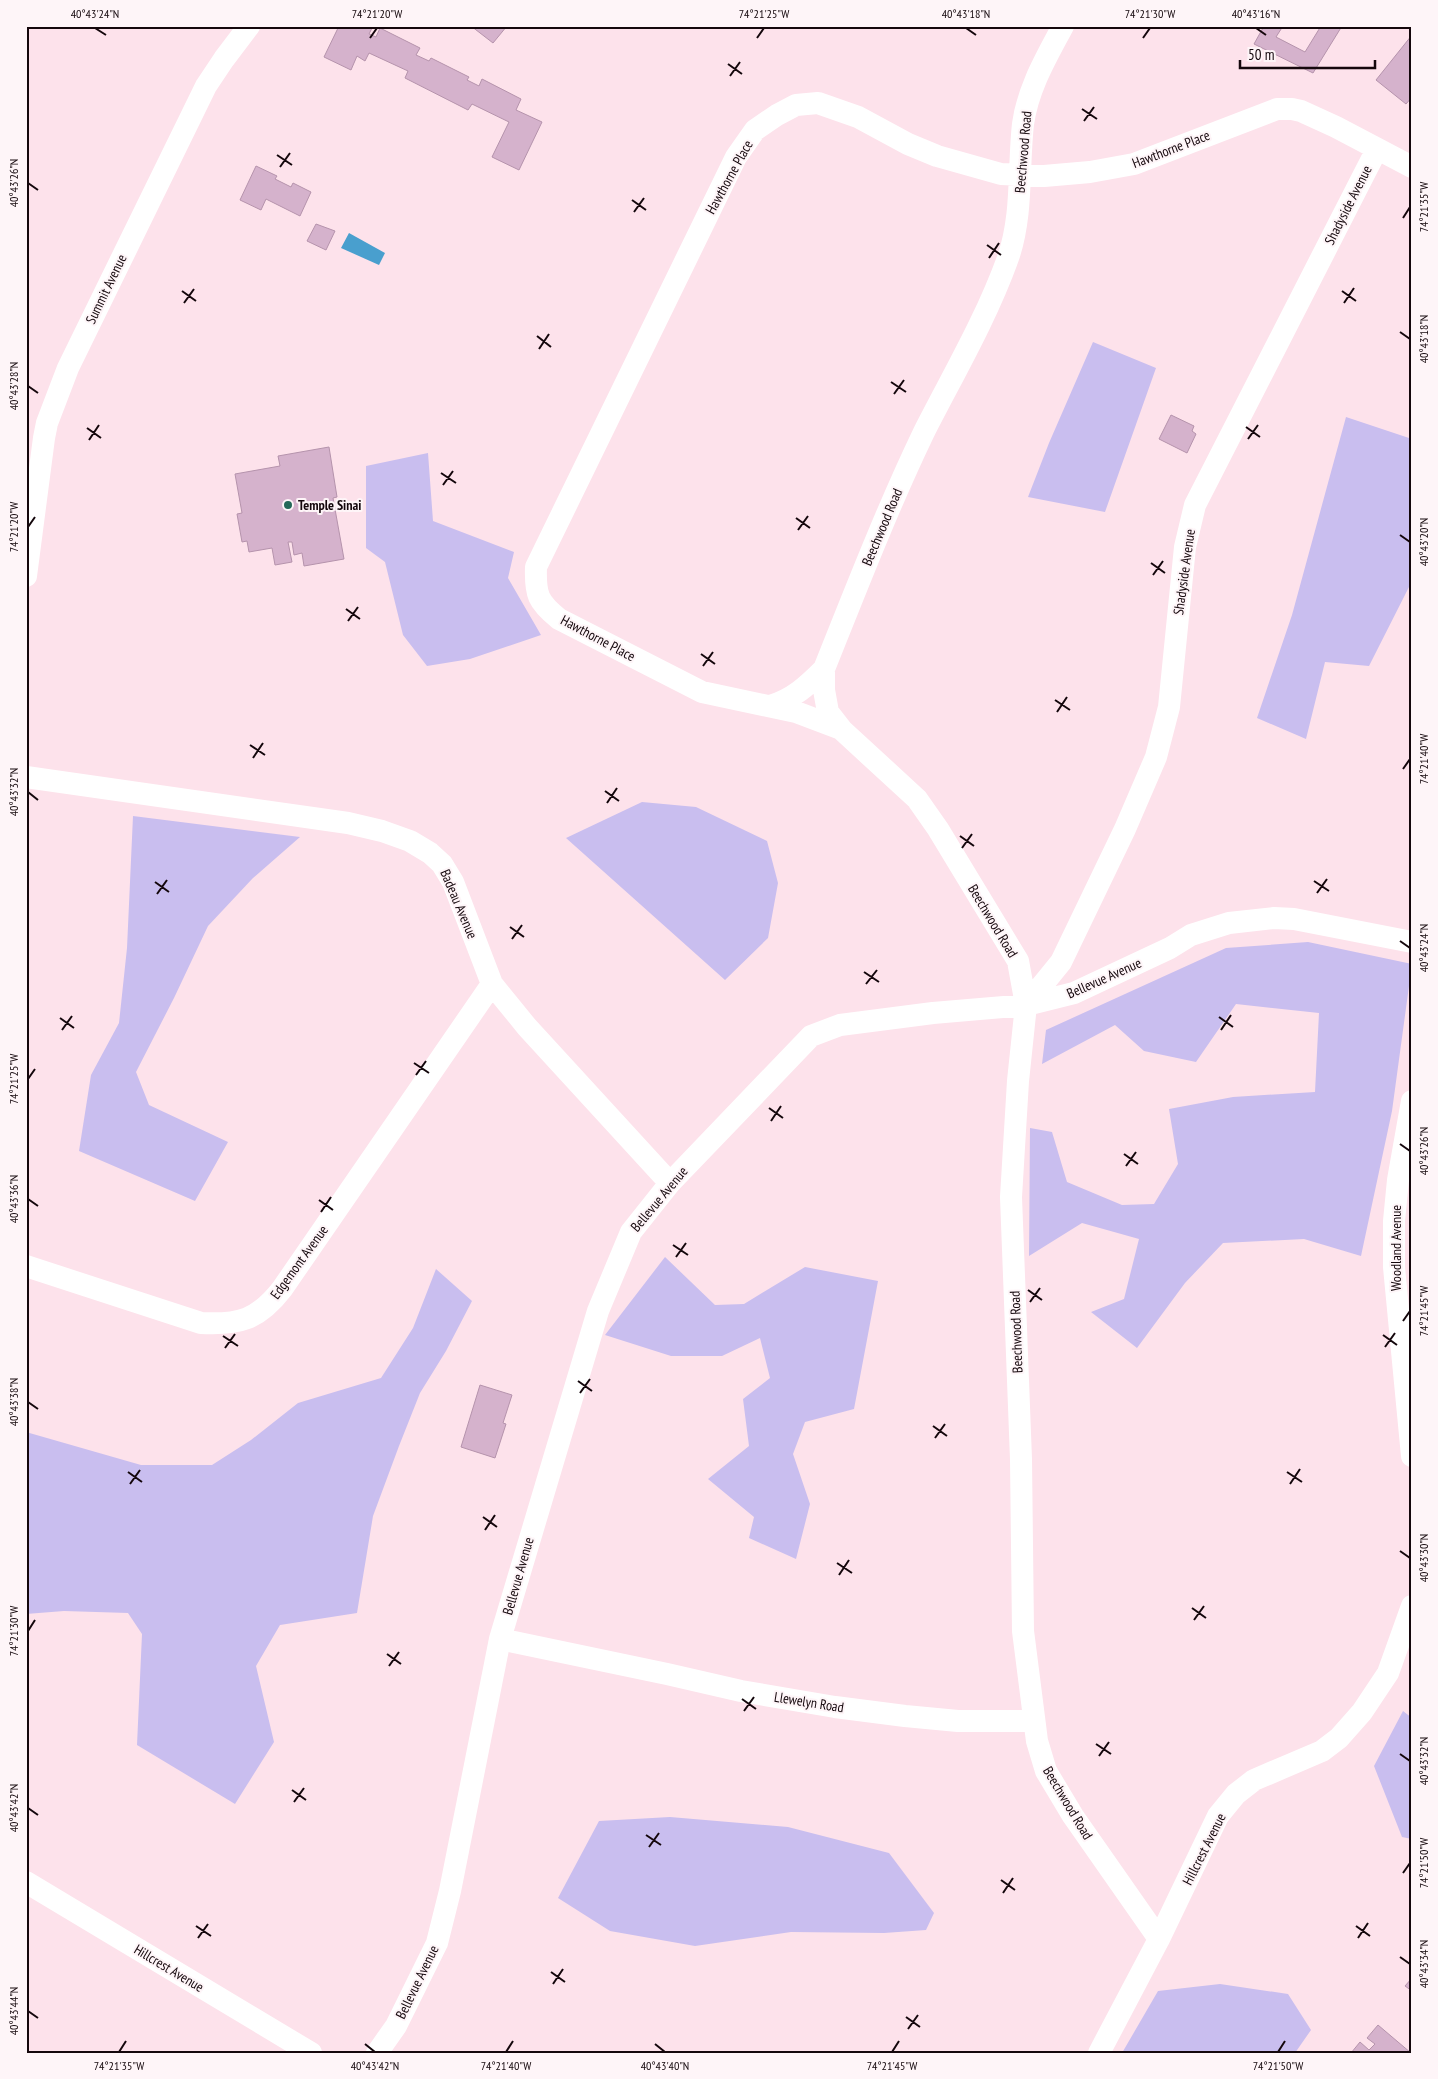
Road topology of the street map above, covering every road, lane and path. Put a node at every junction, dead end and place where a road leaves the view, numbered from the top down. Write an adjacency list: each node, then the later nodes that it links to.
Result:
1 (249, 26): 6 (street, Summit Avenue)
2 (1063, 26): 5 (street, Beechwood Road)
3 (1377, 149): 4 (street, Hawthorne Place); 5 (street, Hawthorne Place); 14 (street, Shadyside Avenue)
4 (1412, 168)
5 (1021, 174): 8 (street, Beechwood Road); 9 (street, Hawthorne Place)
6 (34, 461): 7 (street, Summit Avenue)
7 (26, 576)
8 (824, 668): 9 (street, Hawthorne Place); 10 (street, Beechwood Road)
9 (770, 706): 10 (street, Hawthorne Place)
10 (842, 730): 14 (street, Beechwood Road)
11 (26, 777): 13 (street, Badeau Avenue)
12 (1412, 942): 14 (street, Bellevue Avenue)
13 (492, 984): 16 (street, Badeau Avenue); 17 (street, Edgemont Avenue)
14 (1026, 1005): 16 (street, Bellevue Avenue); 21 (street, Beechwood Road)
15 (1412, 1101): 18 (street, Woodland Avenue)
16 (670, 1182): 20 (street, Bellevue Avenue)
17 (26, 1266)
18 (1412, 1456)
19 (1410, 1615): 23 (street, Hillcrest Avenue)
20 (500, 1639): 21 (street, Llewelyn Road); 25 (street, Bellevue Avenue)
21 (1034, 1721): 23 (street, Beechwood Road)
22 (26, 1882): 24 (street, Hillcrest Avenue)
23 (1159, 1939): 26 (street, Hillcrest Avenue)
24 (311, 2053)
25 (377, 2053)
26 (1099, 2053)

